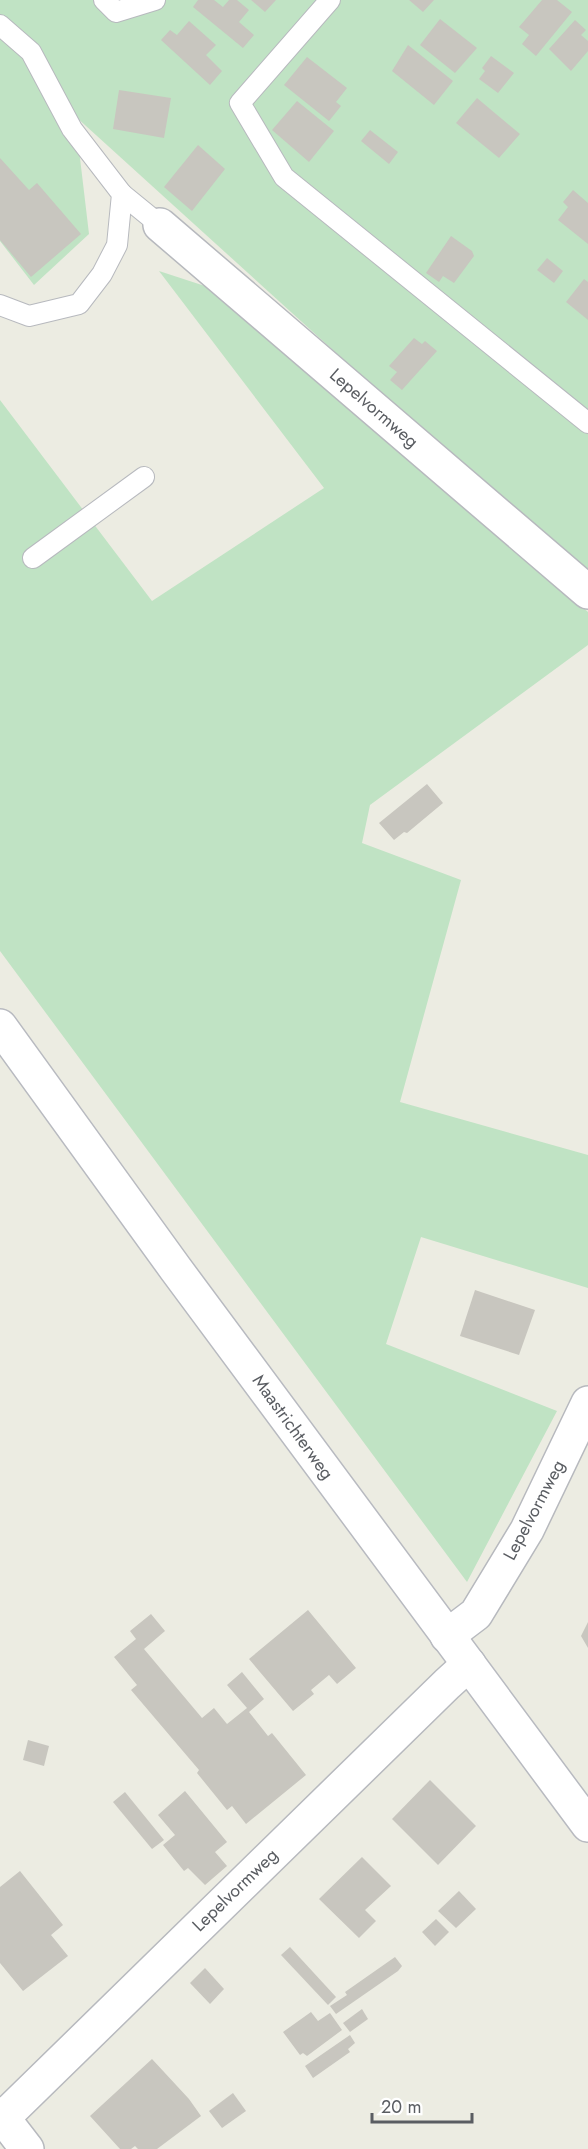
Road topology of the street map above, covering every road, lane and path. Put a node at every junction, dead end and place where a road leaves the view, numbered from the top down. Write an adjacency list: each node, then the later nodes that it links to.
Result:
1 (104, 0): 2 (lane)
2 (155, 0)
3 (330, 0): 8 (lane)
4 (0, 25): 5 (lane)
5 (122, 194): 6 (lane); 7 (lane)
6 (160, 225): 11 (street, Lepelvormweg)
7 (0, 305)
8 (588, 423)
9 (144, 477): 10 (lane)
10 (33, 558)
11 (588, 592)
12 (0, 1026): 14 (street, Maastrichterweg)
13 (588, 1403): 14 (street, Lepelvormweg)
14 (447, 1636): 15 (street, Maastrichterweg)
15 (469, 1665): 16 (street, Maastrichterweg); 17 (street, Lepelvormweg)
16 (588, 1825)
17 (2, 2116): 18 (street)
18 (27, 2149)

